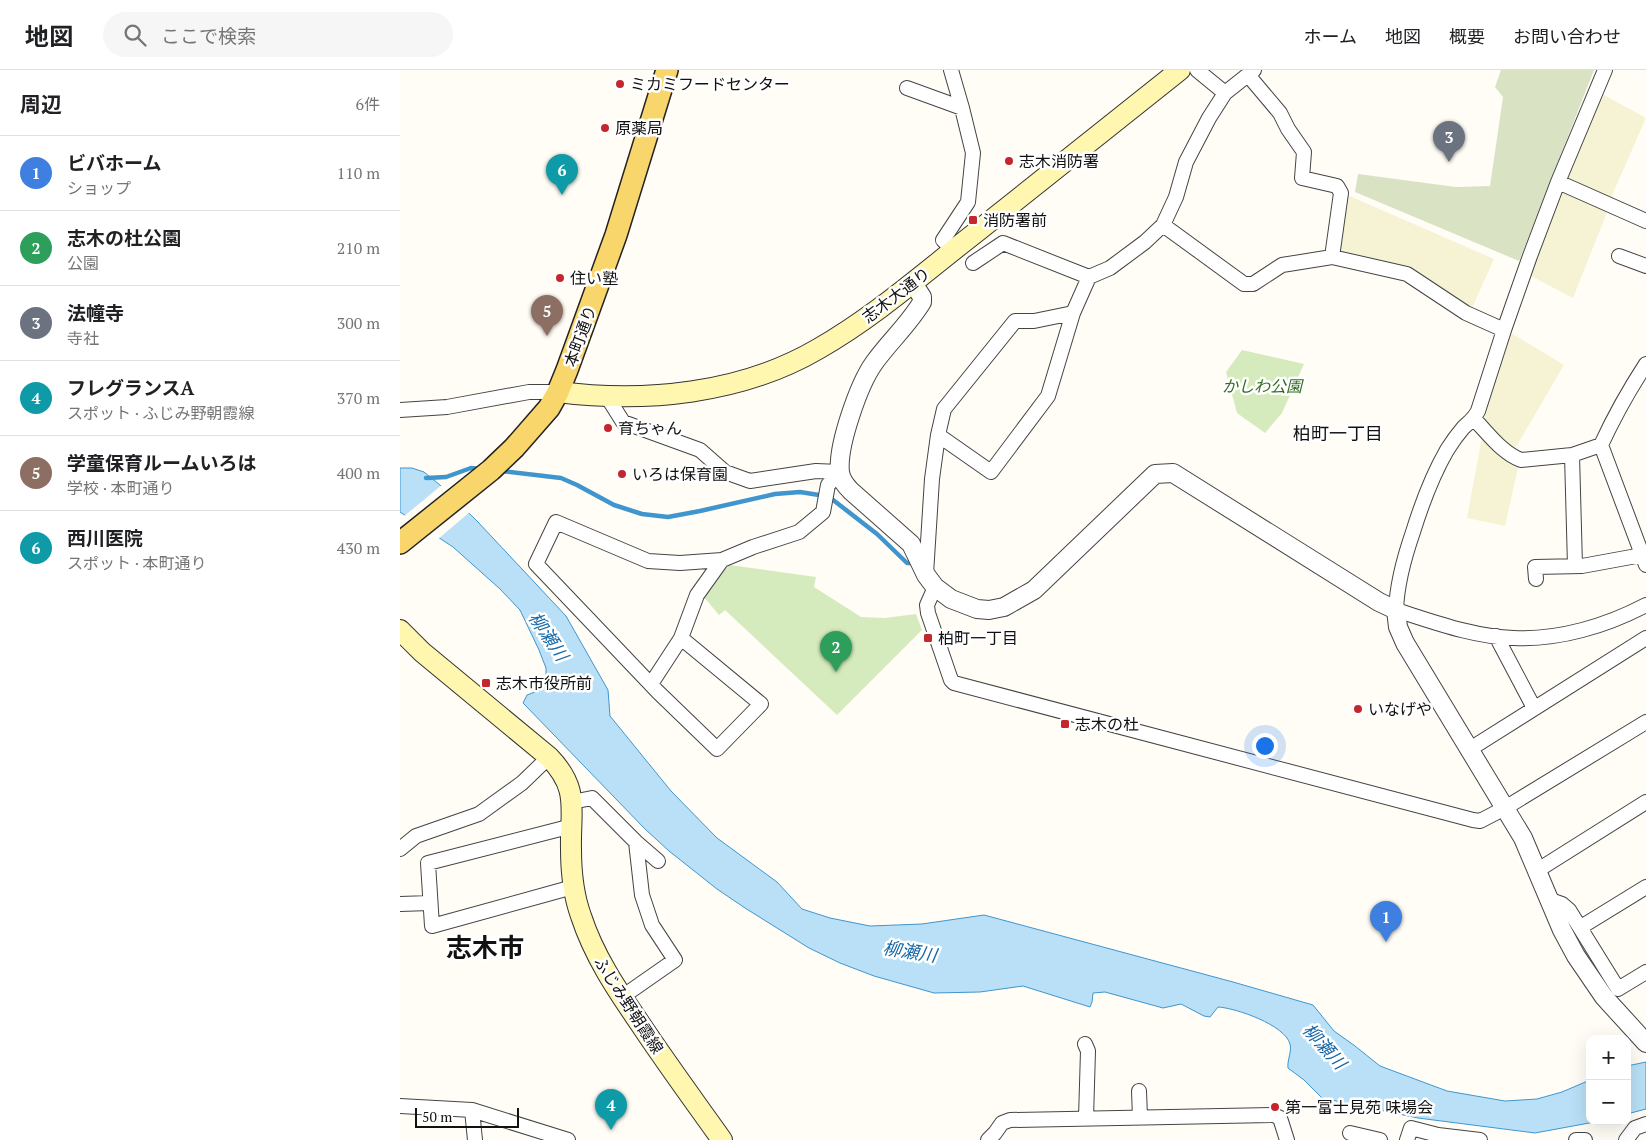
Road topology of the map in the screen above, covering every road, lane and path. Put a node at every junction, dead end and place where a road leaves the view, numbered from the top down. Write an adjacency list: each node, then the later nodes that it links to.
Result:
1 (667, 70): 23 (main road, 本町通り)
2 (951, 70): 9 (street)
3 (1180, 70): 13 (main road, 志木大通り)
4 (1197, 70): 8 (street)
5 (1605, 70): 10 (street)
6 (1251, 73): 8 (street); 15 (street)
7 (907, 88): 9 (street)
8 (1225, 93): 12 (street)
9 (962, 108): 13 (street)
10 (1558, 182): 11 (street); 21 (street)
11 (1646, 221)
12 (1163, 225): 15 (street); 18 (street)
13 (948, 245): 19 (main road, 志木大通り)
14 (1619, 256): 17 (street)
15 (1332, 257): 21 (street)
16 (973, 263): 18 (street)
17 (1646, 266)
18 (1089, 277): 20 (street)
19 (913, 283): 24 (main road, 志木大通り); 30 (street)
20 (1072, 313): 27 (street); 27 (street)
21 (1504, 330): 26 (street)
22 (1646, 364): 28 (street)
23 (558, 392): 24 (main road, 志木大通り); 25 (street); 31 (main road, 本町通り)
24 (606, 395): 30 (street)
25 (400, 410)
26 (1474, 419): 29 (street); 38 (street)
27 (938, 435): 36 (street)
28 (1601, 446): 29 (street); 33 (street)
29 (1572, 455): 34 (street)
30 (840, 472): 32 (street); 36 (street)
31 (400, 543)
32 (722, 560): 41 (street); 43 (street)
33 (1644, 560): 34 (street)
34 (1575, 566): 35 (street)
35 (1536, 579)
36 (931, 581): 38 (street); 50 (street)
37 (1646, 605): 40 (street)
38 (1396, 610): 40 (street); 46 (street)
39 (400, 630): 47 (main road, ふじみ野朝霞線)
40 (1496, 636): 44 (street)
41 (681, 638): 43 (street); 43 (street)
42 (1646, 638): 44 (street)
43 (651, 684)
44 (1534, 708): 46 (street)
45 (1646, 722): 50 (street)
46 (1470, 748): 50 (street)
47 (549, 757): 48 (main road, ふじみ野朝霞線); 53 (street)
48 (572, 802): 51 (main road, ふじみ野朝霞線); 52 (street)
49 (1646, 802): 55 (street)
50 (1505, 808): 55 (street)
51 (572, 826): 56 (main road, ふじみ野朝霞線); 59 (street)
52 (636, 842): 54 (street); 63 (street)
53 (400, 849)
54 (658, 861)
55 (1538, 870): 58 (street)
56 (573, 887): 59 (street); 63 (main road, ふじみ野朝霞線)
57 (1646, 887): 61 (street)
58 (1548, 899): 61 (street); 64 (street)
59 (430, 903): 60 (street)
60 (400, 904)
61 (1581, 927): 62 (street)
62 (1646, 972)
63 (622, 997): 76 (main road, ふじみ野朝霞線)
64 (1646, 1043)
65 (1085, 1044): 70 (street)
66 (1139, 1091): 69 (street)
67 (400, 1106): 68 (street)
68 (472, 1110): 74 (street); 75 (street)
69 (1140, 1117): 70 (street); 78 (street)
70 (1086, 1118): 77 (street)
71 (1646, 1124): 84 (street)
72 (1350, 1133): 79 (street)
73 (1438, 1138): 80 (street); 81 (street)
74 (475, 1140)
75 (568, 1140)
76 (722, 1140)
77 (988, 1140)
78 (1287, 1140)
79 (1380, 1140)
80 (1407, 1140)
81 (1480, 1140)
82 (1576, 1140): 83 (street)
83 (1585, 1140)
84 (1626, 1140)

